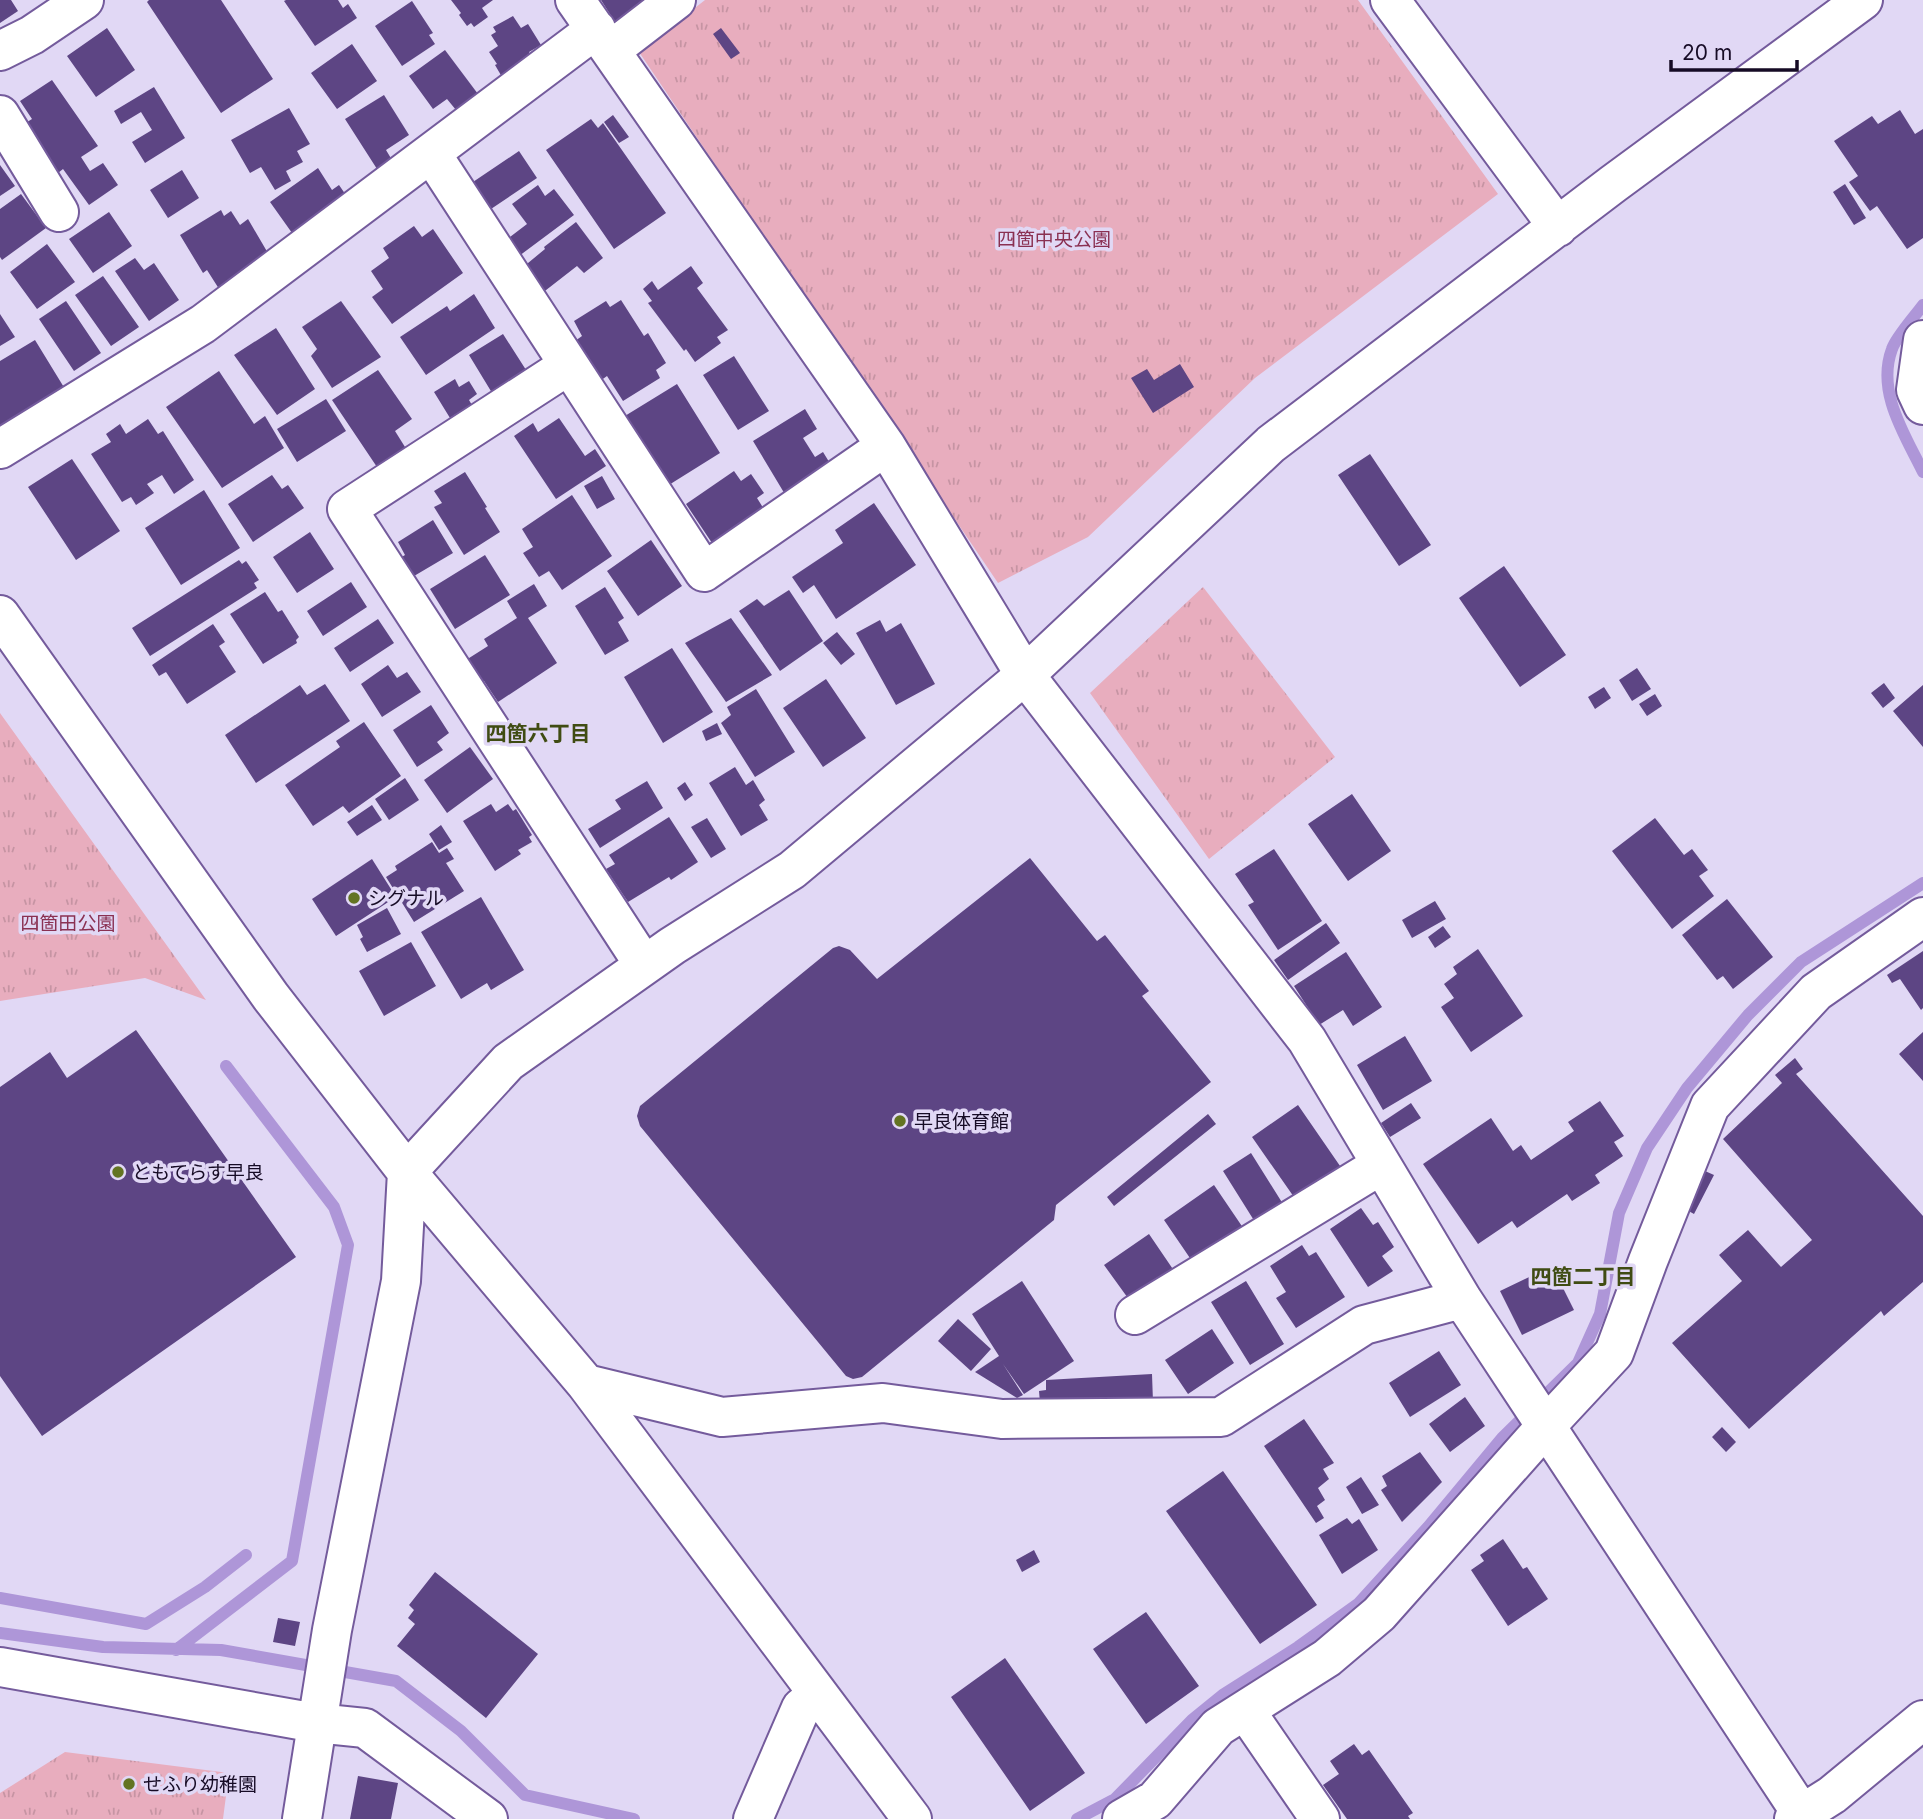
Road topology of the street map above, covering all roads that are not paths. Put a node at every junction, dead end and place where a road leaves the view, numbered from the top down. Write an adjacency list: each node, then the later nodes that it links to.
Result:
1 (84, 0): 6 (street)
2 (676, 0): 5 (street)
3 (1390, 0): 10 (street)
4 (1863, 0): 10 (street)
5 (594, 26): 8 (street); 14 (street)
6 (0, 51)
7 (0, 115): 9 (street)
8 (431, 153): 12 (street); 15 (street)
9 (59, 212)
10 (1558, 227): 17 (street)
11 (1923, 340): 13 (street)
12 (569, 365): 14 (street); 19 (street)
13 (1923, 405)
14 (886, 446): 17 (street)
15 (0, 449)
16 (0, 615): 21 (street)
17 (1025, 675): 19 (street); 20 (street)
18 (1923, 917): 25 (street)
19 (644, 965): 21 (street)
20 (1381, 1165): 22 (street); 23 (street)
21 (407, 1172): 24 (street); 28 (street)
22 (1462, 1299): 24 (street); 25 (street)
23 (1136, 1315)
24 (586, 1384): 27 (street)
25 (1546, 1426): 29 (street); 31 (street)
26 (0, 1667): 28 (street)
27 (818, 1694): 34 (street); 35 (street)
28 (319, 1706): 32 (street); 33 (street)
29 (1245, 1710): 36 (street); 37 (street)
30 (1923, 1720): 31 (street)
31 (1800, 1817)
32 (302, 1819)
33 (488, 1819)
34 (753, 1819)
35 (912, 1819)
36 (1122, 1819)
37 (1320, 1819)

